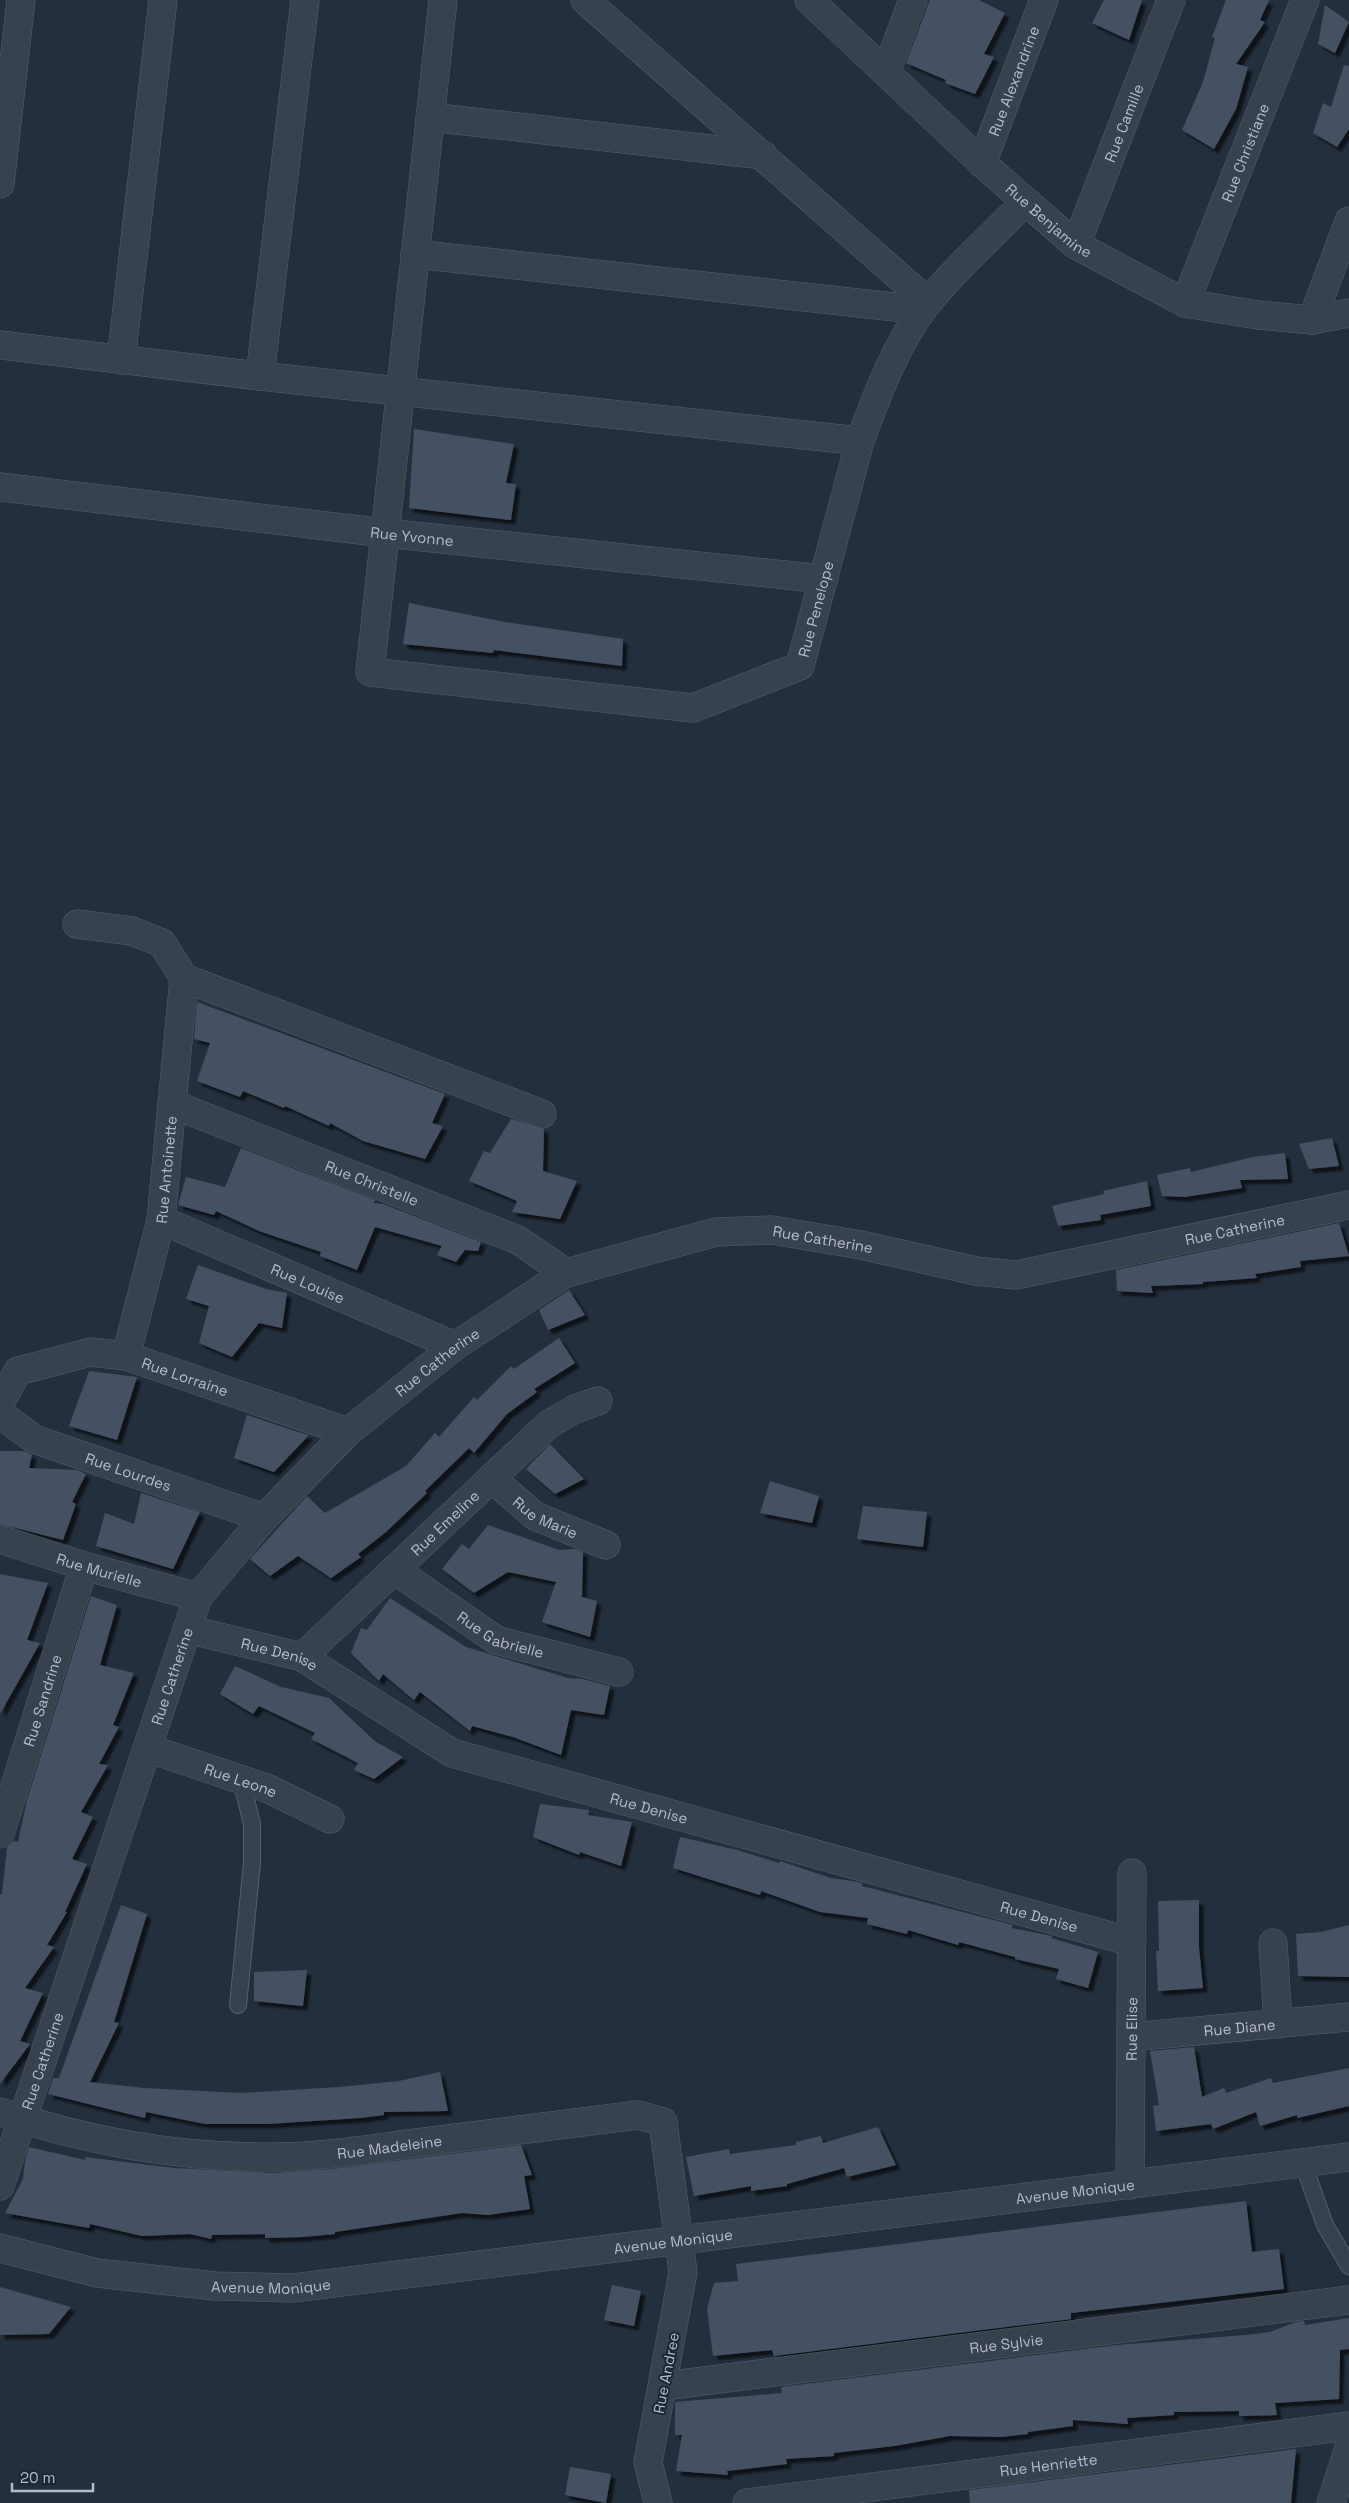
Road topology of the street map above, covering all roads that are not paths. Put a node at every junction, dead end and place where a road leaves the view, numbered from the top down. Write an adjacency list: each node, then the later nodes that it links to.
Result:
1 (21, 0): 15 (street)
2 (163, 0): 25 (street)
3 (305, 0): 26 (street)
4 (443, 0): 12 (street)
5 (585, 0): 13 (street)
6 (810, 0): 11 (street, Rue Benjamine)
7 (913, 0): 11 (street)
8 (1044, 0): 14 (street, Rue Alexandrine)
9 (1171, 0): 18 (street, Rue Camille)
10 (1305, 0): 20 (street, Rue Christiane)
11 (886, 72): 14 (street, Rue Benjamine)
12 (430, 117): 13 (street); 19 (street)
13 (763, 155): 21 (street)
14 (982, 162): 16 (street, Rue Benjamine)
15 (0, 184)
16 (1025, 202): 18 (street, Rue Benjamine); 21 (street, Rue Penelope)
17 (1349, 221): 23 (street)
18 (1076, 245): 20 (street, Rue Benjamine)
19 (415, 254): 21 (street); 27 (street)
20 (1185, 302): 23 (street, Rue Benjamine)
21 (925, 306): 28 (street, Rue Penelope)
22 (1349, 313): 23 (street, Rue Benjamine)
23 (1312, 320)
24 (0, 345): 25 (street)
25 (121, 360): 26 (street)
26 (260, 376): 27 (street)
27 (399, 391): 28 (street); 30 (street)
28 (860, 441): 31 (street, Rue Penelope)
29 (0, 487): 30 (street, Rue Yvonne)
30 (385, 533): 31 (street, Rue Yvonne); 31 (street, Rue Penelope)
31 (824, 579)
32 (78, 924): 33 (street)
33 (184, 978): 34 (street, Rue Antoinette); 35 (street)
34 (172, 1104): 37 (street, Rue Antoinette); 38 (street, Rue Christelle)
35 (542, 1114)
36 (1349, 1205): 38 (street, Rue Catherine)
37 (161, 1220): 39 (street, Rue Louise); 40 (street, Rue Antoinette)
38 (566, 1273): 39 (street, Rue Catherine)
39 (455, 1346): 44 (street, Rue Catherine)
40 (126, 1356): 42 (street, Rue Lorraine); 44 (street, Rue Lorraine)
41 (598, 1401): 45 (street, Rue Emeline)
42 (0, 1403)
43 (0, 1414): 46 (street, Rue Lourdes)
44 (348, 1432): 46 (street, Rue Catherine)
45 (491, 1478): 48 (street, Rue Marie); 50 (street, Rue Emeline)
46 (264, 1518): 51 (street, Rue Catherine)
47 (0, 1540): 49 (street, Rue Murielle)
48 (606, 1545)
49 (84, 1566): 51 (street, Rue Murielle); 58 (street, Rue Sandrine)
50 (395, 1570): 53 (street, Rue Emeline); 54 (street, Rue Gabrielle)
51 (198, 1597): 52 (street, Rue Catherine)
52 (187, 1629): 53 (street, Rue Denise); 55 (street, Rue Catherine)
53 (302, 1657): 60 (street, Rue Denise)
54 (619, 1672)
55 (147, 1748): 56 (street, Rue Leone); 66 (street, Rue Catherine)
56 (241, 1779): 57 (street, Rue Leone); 62 (lane)
57 (330, 1819)
58 (0, 1834)
59 (1132, 1873): 60 (street, Rue Elise)
60 (1132, 1942): 65 (street, Rue Elise)
61 (1272, 1943): 64 (street)
62 (238, 2005)
63 (1349, 2017): 64 (street, Rue Diane)
64 (1278, 2024): 65 (street, Rue Diane)
65 (1131, 2037): 69 (street, Rue Elise)
66 (11, 2115): 70 (street, Rue Catherine); 71 (street, Rue Madeleine)
67 (1349, 2157): 68 (street, Avenue Monique)
68 (1303, 2163): 69 (street, Avenue Monique); 73 (lane)
69 (1130, 2185): 71 (street, Avenue Monique)
70 (0, 2186)
71 (680, 2241): 72 (street, Avenue Monique); 75 (street, Rue Andree)
72 (0, 2248)
73 (1349, 2266)
74 (1349, 2300): 75 (street, Rue Sylvie)
75 (664, 2386): 78 (street, Rue Andree)
76 (1349, 2426): 79 (street, Rue Henriette)
77 (1349, 2448): 80 (street)
78 (658, 2503)
79 (747, 2503)
80 (1331, 2503)

